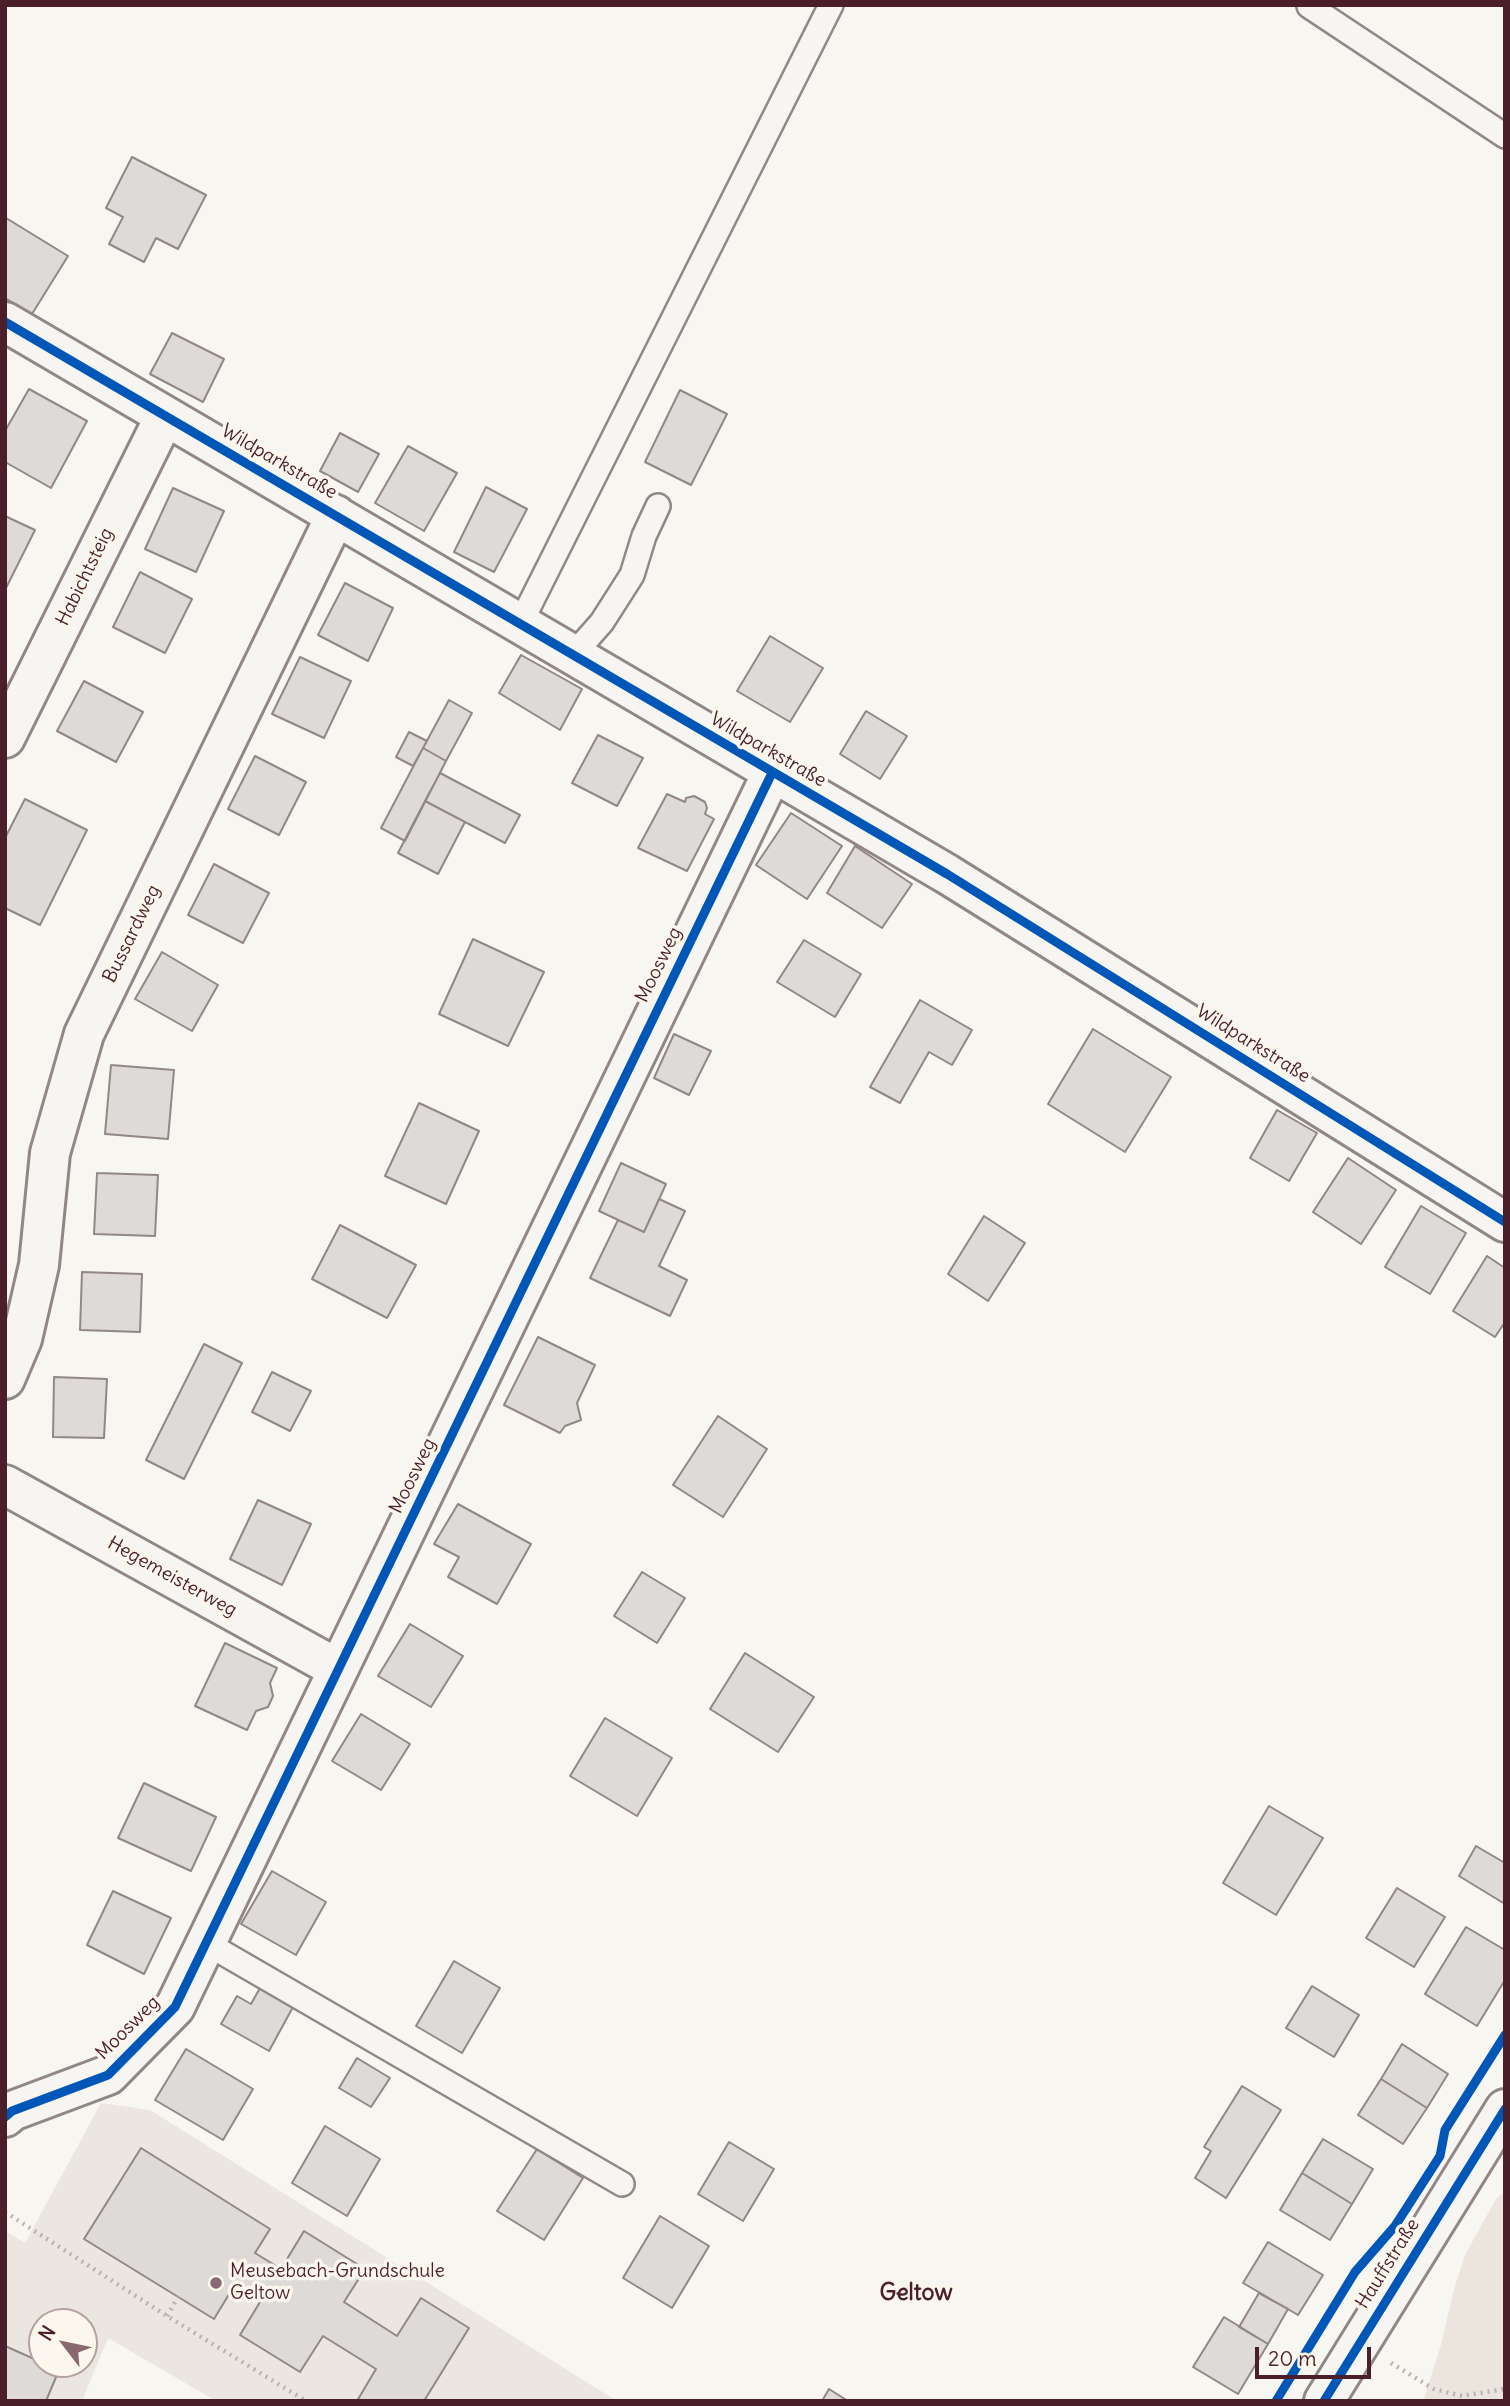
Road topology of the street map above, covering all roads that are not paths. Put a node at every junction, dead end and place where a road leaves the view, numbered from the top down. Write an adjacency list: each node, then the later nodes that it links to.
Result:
1 (831, 5): 8 (lane)
2 (1309, 6): 3 (lane)
3 (1505, 136)
4 (5, 322): 5 (street, Wildparkstraße)
5 (165, 416): 7 (street, Wildparkstraße); 10 (street, Habichtsteig)
6 (658, 506): 9 (lane)
7 (336, 515): 8 (street, Wildparkstraße); 13 (street, Bussardweg)
8 (520, 624): 9 (street, Wildparkstraße)
9 (573, 655): 11 (street, Wildparkstraße)
10 (5, 738)
11 (772, 773): 12 (street, Wildparkstraße); 15 (street, Moosweg)
12 (1505, 1222)
13 (5, 1378)
14 (5, 1485): 15 (street, Hegemeisterweg)
15 (338, 1669): 16 (street, Moosweg)
16 (206, 1942): 18 (street, Moosweg); 19 (lane)
17 (1505, 2109): 20 (street, Hauffstraße)
18 (9, 2114)
19 (622, 2185)
20 (1324, 2401)

